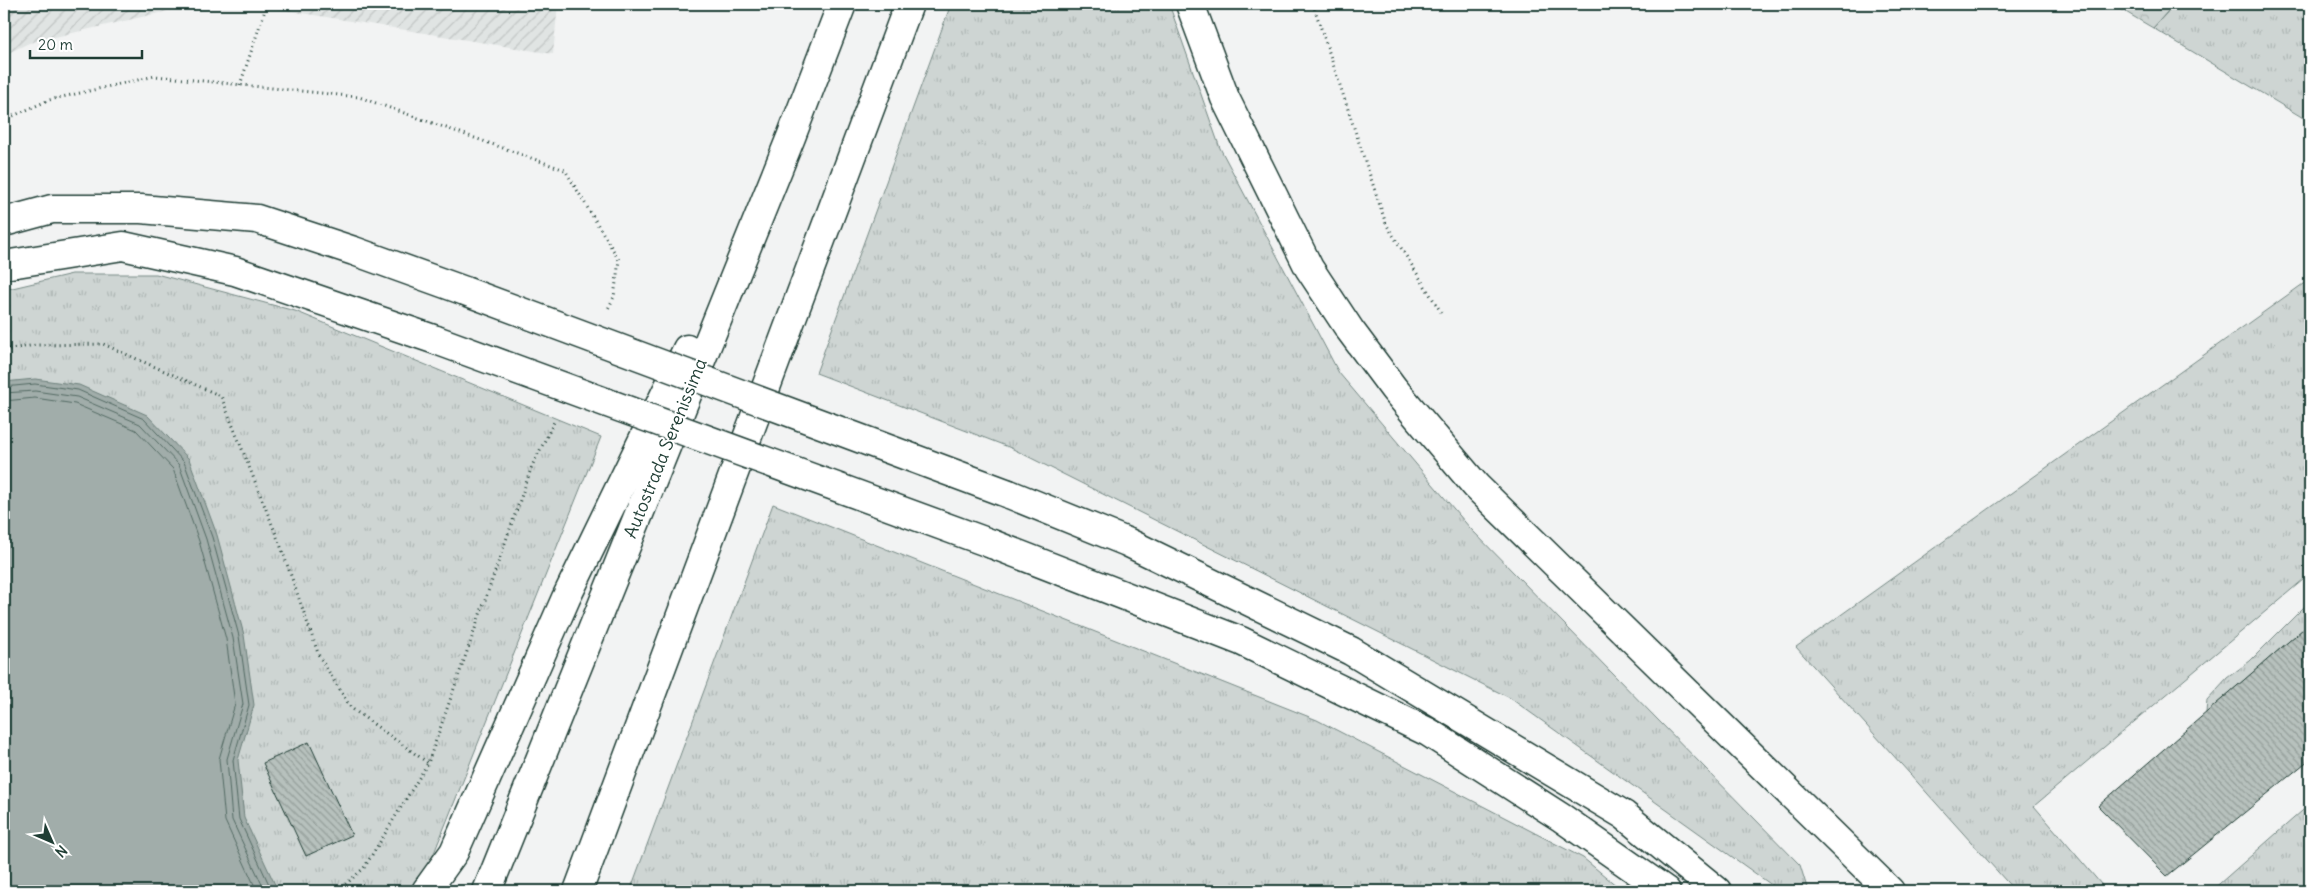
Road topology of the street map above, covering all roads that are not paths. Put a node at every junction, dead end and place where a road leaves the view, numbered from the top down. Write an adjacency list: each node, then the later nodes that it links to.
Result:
1 (842, 4): 4 (highway, Autostrada Serenissima)
2 (908, 4): 9 (highway)
3 (1190, 4): 12 (highway)
4 (791, 137): 7 (highway); 8 (highway, Autostrada Serenissima)
5 (4, 222): 11 (highway, bridge)
6 (4, 266): 10 (highway, bridge)
7 (426, 891)
8 (486, 891)
9 (578, 891)
10 (1666, 891)
11 (1717, 891)
12 (1890, 891)

